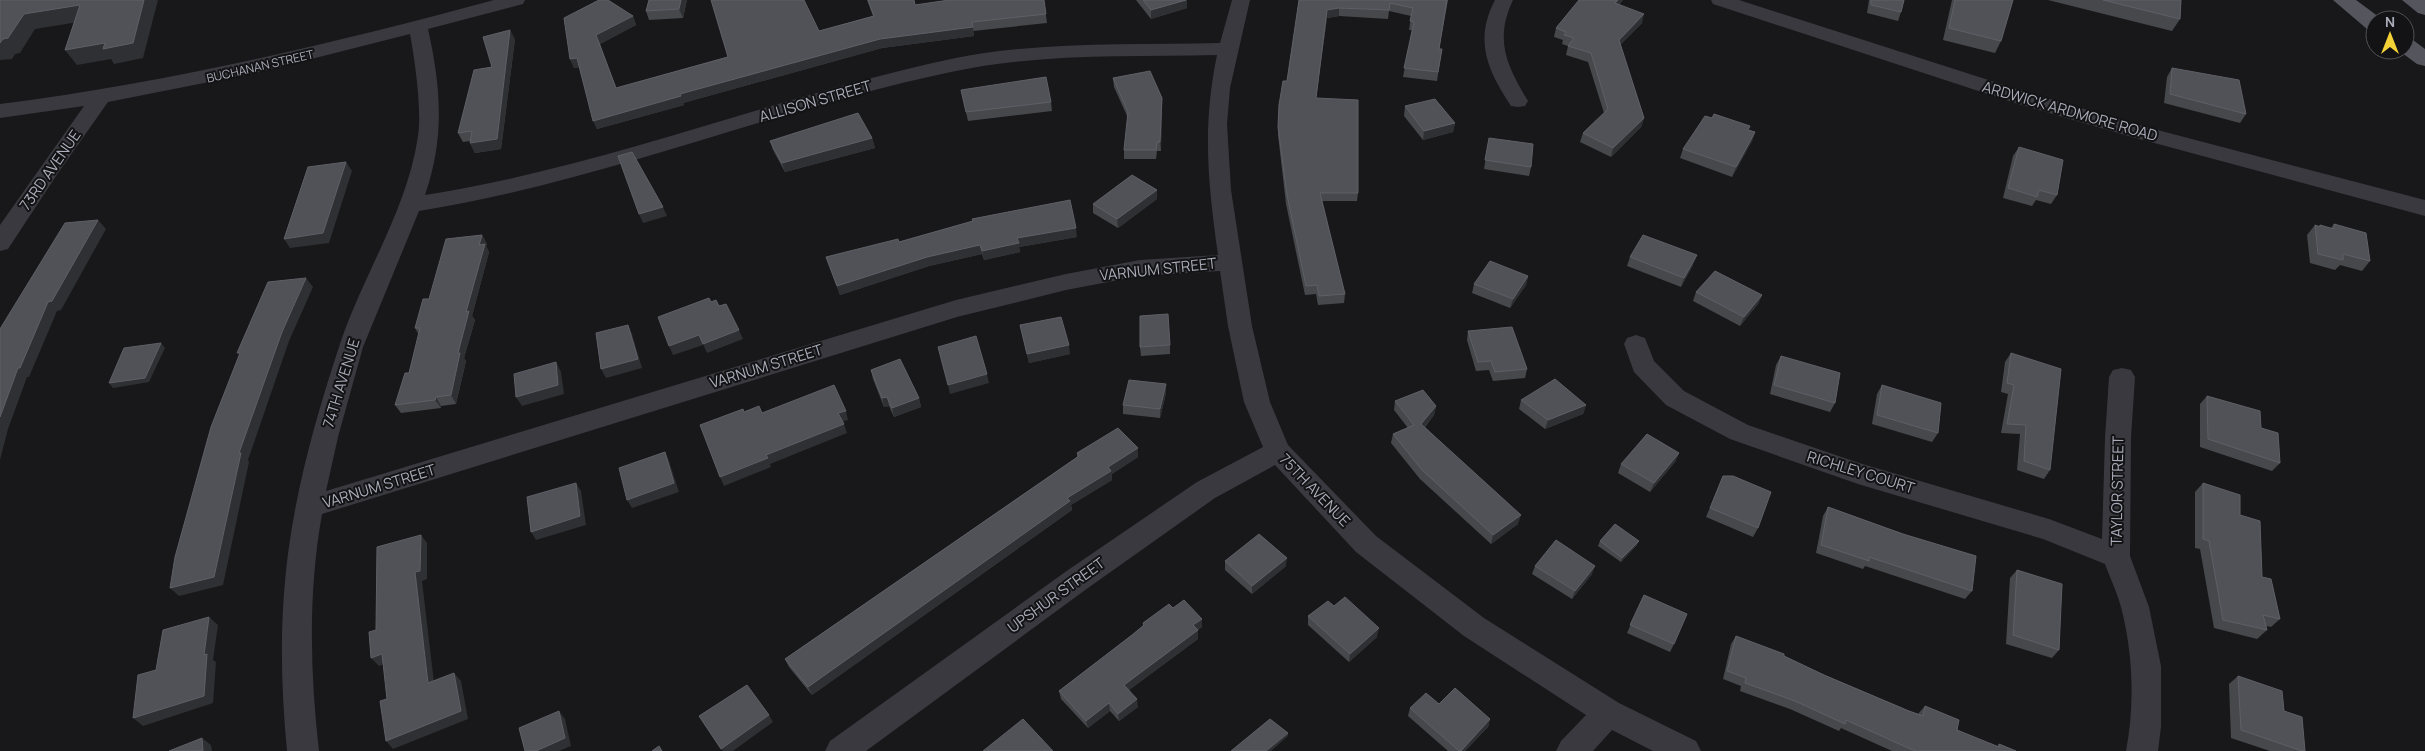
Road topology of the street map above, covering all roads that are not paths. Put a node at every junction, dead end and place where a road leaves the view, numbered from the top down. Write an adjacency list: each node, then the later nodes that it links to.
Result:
1 (516, 0): 9 (street, BUCHANAN STREET)
2 (1241, 0): 10 (street, 75TH AVENUE)
3 (1504, 0): 12 (street)
4 (1720, 0): 15 (street, ARDWICK ARDMORE ROAD)
5 (2343, 0): 8 (main road)
6 (2412, 0): 7 (main road)
7 (2425, 9)
8 (2365, 16)
9 (418, 26): 11 (street, BUCHANAN STREET); 14 (street, 74TH AVENUE)
10 (1228, 49): 14 (street, ALLISON STREET); 17 (street, 75TH AVENUE)
11 (100, 99): 13 (street, BUCHANAN STREET); 16 (street, 73RD AVENUE)
12 (1518, 101)
13 (0, 111)
14 (410, 205): 21 (street, 74TH AVENUE)
15 (2425, 208)
16 (0, 243)
17 (1230, 262): 20 (street, 75TH AVENUE); 21 (street, VARNUM STREET)
18 (1636, 344): 22 (street, RICHLEY COURT)
19 (2122, 377): 22 (street, TAYLOR STREET)
20 (1278, 451): 23 (street, 75TH AVENUE); 25 (street, UPSHUR STREET)
21 (310, 507): 24 (street, 74TH AVENUE)
22 (2116, 556): 28 (street, TAYLOR STREET)
23 (1608, 714): 26 (street); 27 (street, 75TH AVENUE)
24 (303, 751)
25 (841, 751)
26 (1572, 751)
27 (1685, 751)
28 (2142, 751)

